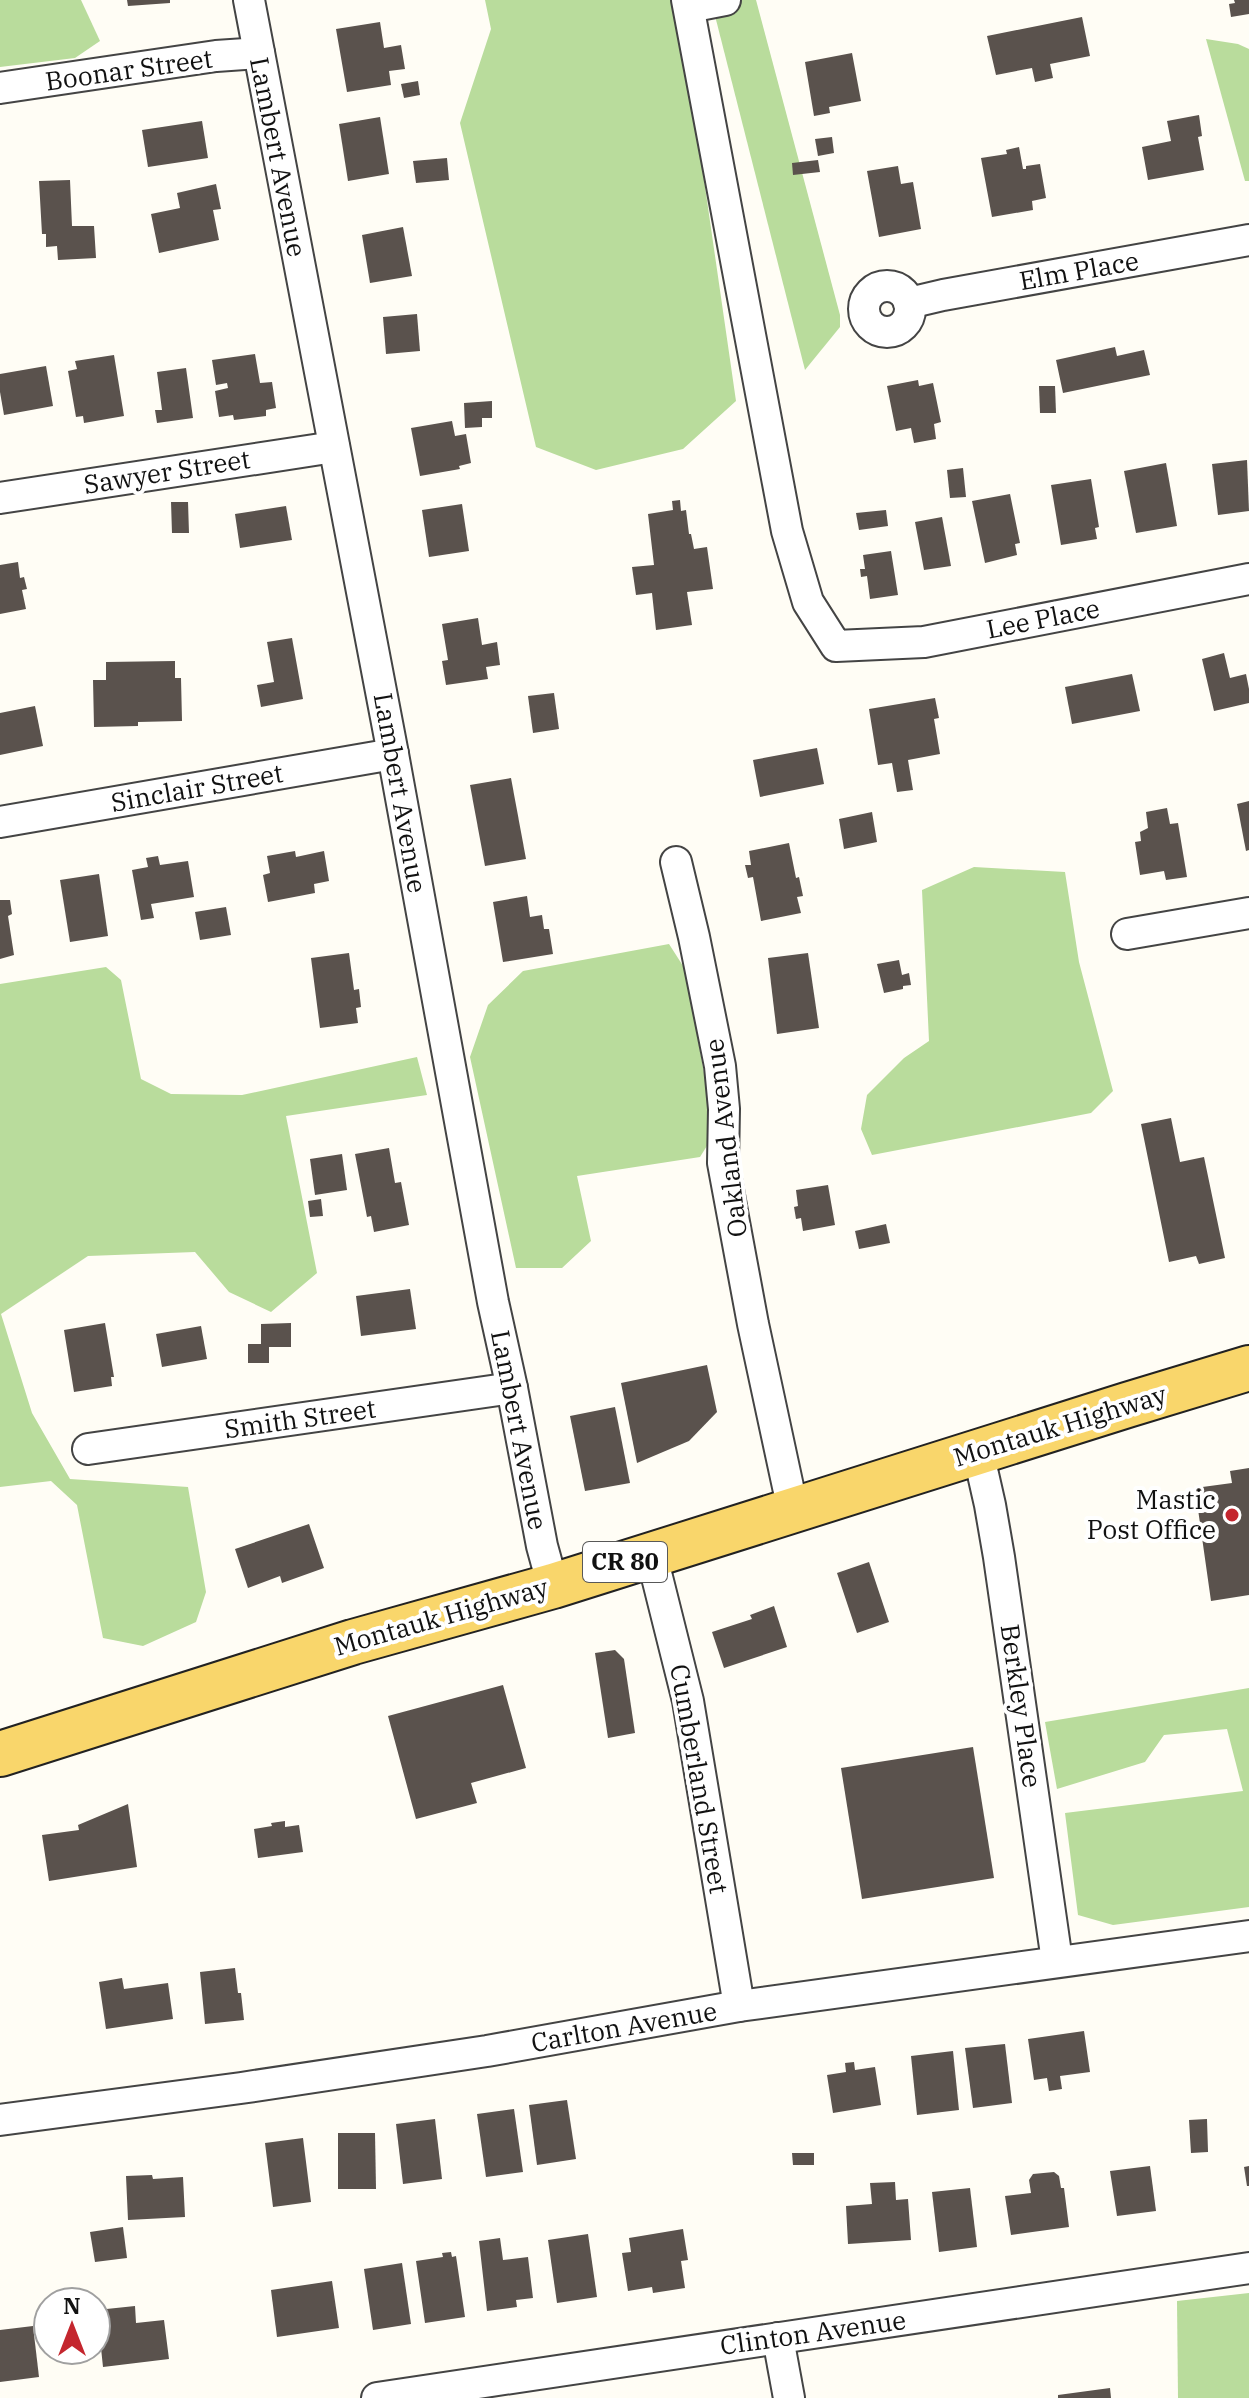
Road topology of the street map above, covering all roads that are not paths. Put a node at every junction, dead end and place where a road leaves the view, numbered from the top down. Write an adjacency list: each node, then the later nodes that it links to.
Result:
1 (249, 0): 4 (street, Lambert Avenue)
2 (725, 0): 3 (street)
3 (688, 3): 10 (street, Lee Place)
4 (259, 53): 5 (street, Boonar Street); 8 (street, Lambert Avenue)
5 (0, 88)
6 (1249, 240): 7 (street, Elm Place)
7 (909, 303)
8 (334, 447): 9 (street, Sawyer Street); 11 (street, Lambert Avenue)
9 (0, 498)
10 (1249, 579)
11 (393, 754): 12 (street, Sinclair Street); 17 (street, Lambert Avenue)
12 (0, 822)
13 (676, 862): 20 (street, Oakland Avenue)
14 (1249, 913): 15 (street)
15 (1127, 934)
16 (1249, 1368): 19 (main road, Montauk Highway / CR 80)
17 (512, 1388): 18 (street, Smith Street); 22 (street, Lambert Avenue)
18 (88, 1449)
19 (978, 1452): 20 (main road, Montauk Highway / CR 80); 25 (street, Berkley Place)
20 (793, 1510): 21 (main road, Montauk Highway / CR 80)
21 (651, 1553): 22 (main road, Montauk Highway / CR 80); 26 (street, Cumberland Street)
22 (553, 1586): 23 (main road, Montauk Highway / CR 80)
23 (0, 1754)
24 (1249, 1936): 25 (street, Carlton Avenue)
25 (1057, 1961): 26 (street, Carlton Avenue)
26 (739, 2006): 27 (street, Carlton Avenue)
27 (0, 2120)
28 (1249, 2268): 29 (street, Clinton Avenue)
29 (778, 2338): 30 (street, Clinton Avenue); 31 (street)
30 (377, 2398)
31 (789, 2398)

